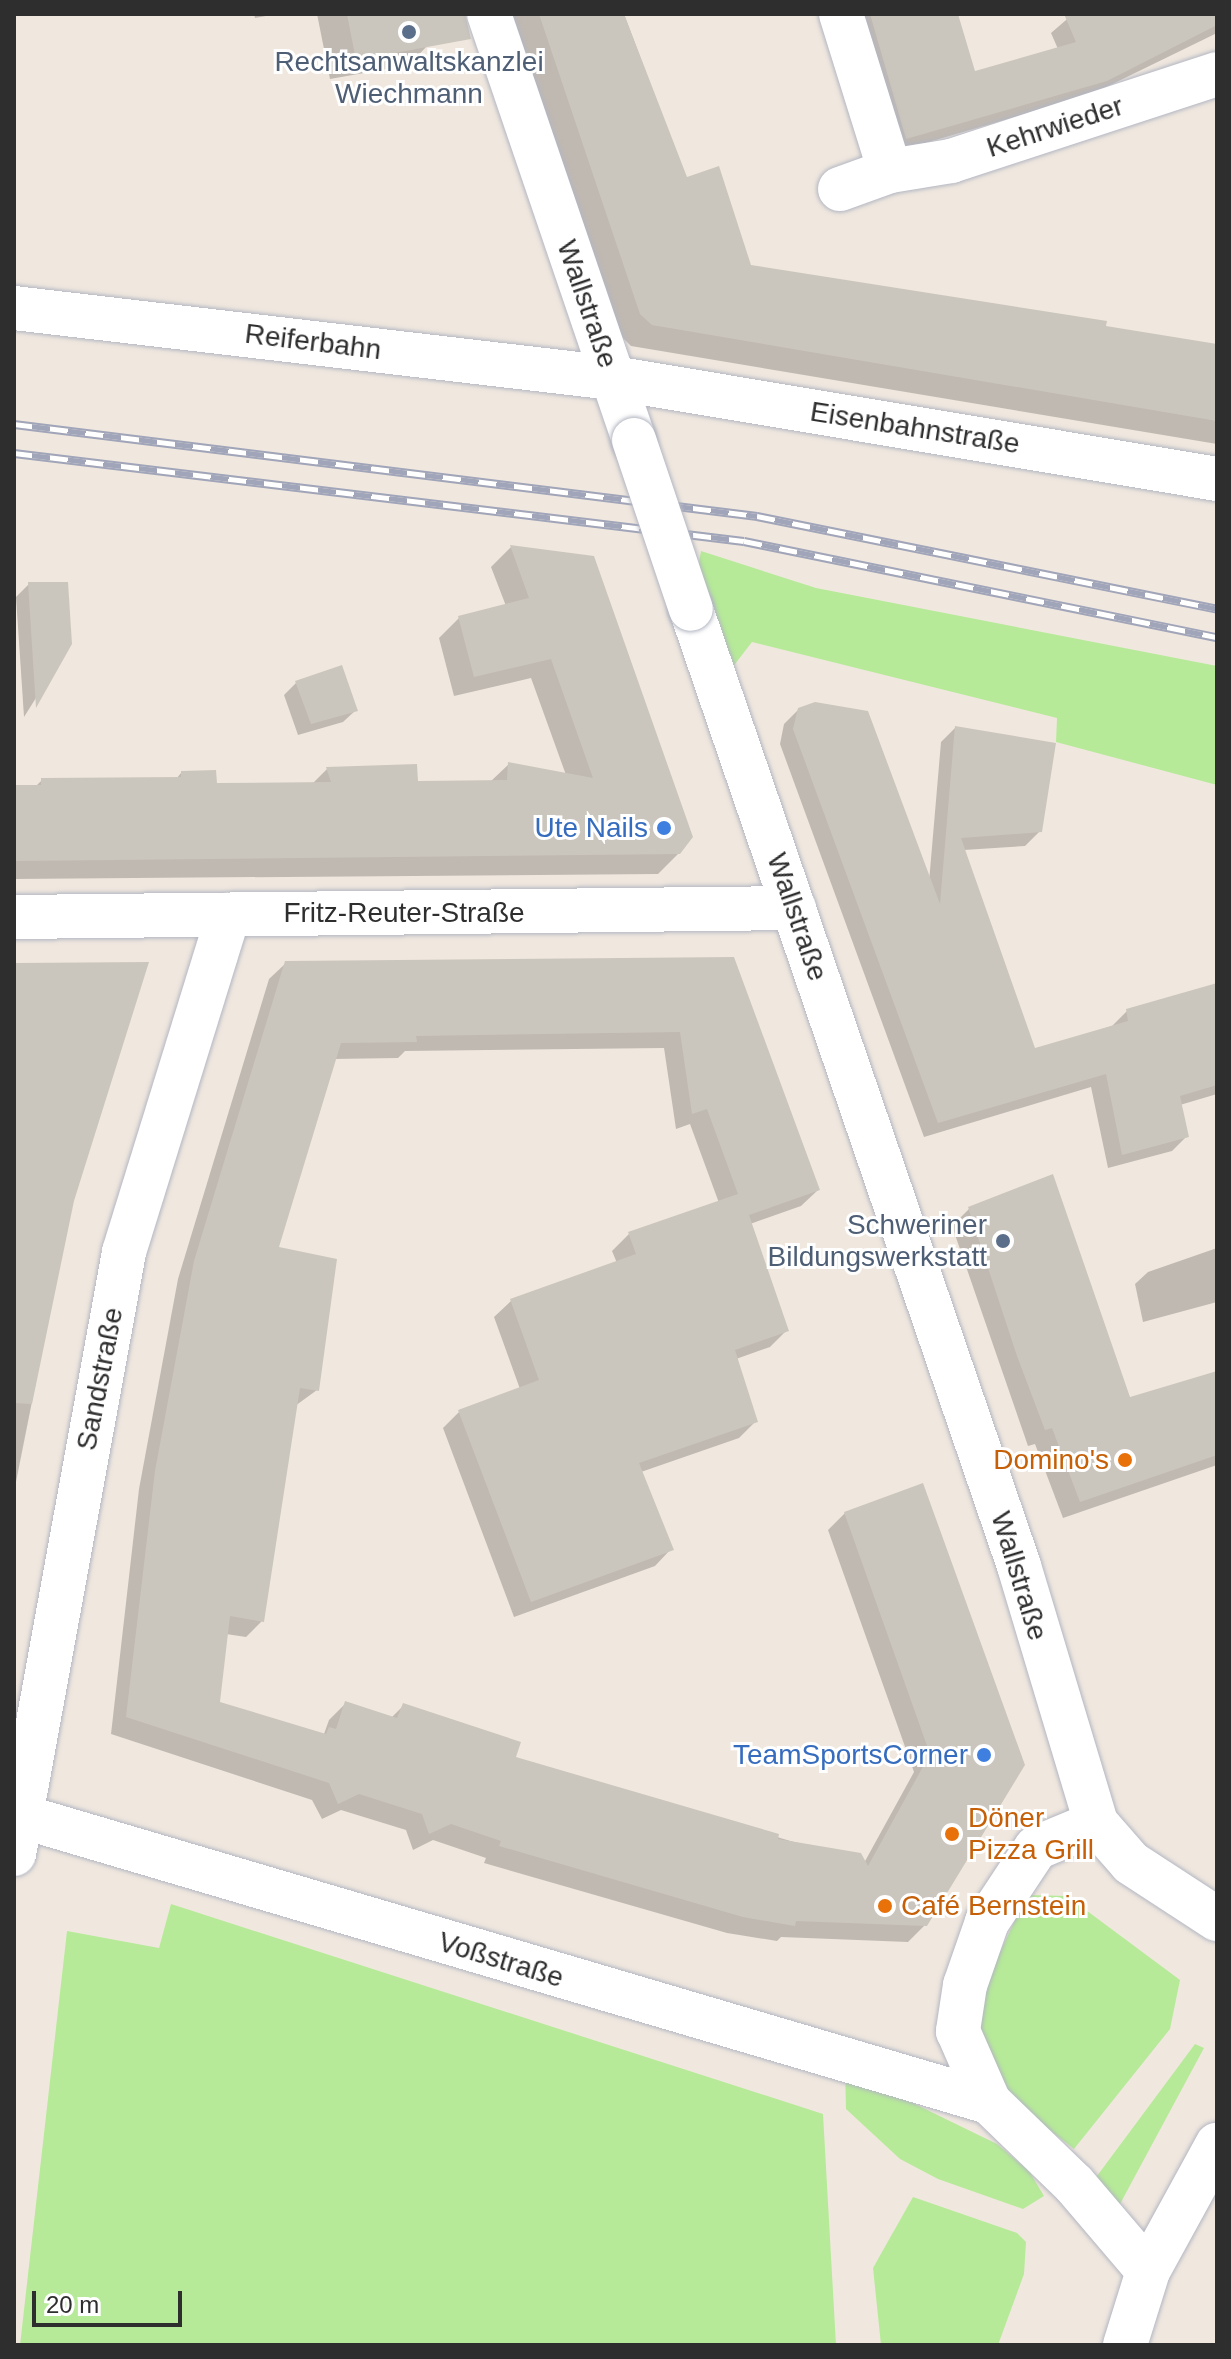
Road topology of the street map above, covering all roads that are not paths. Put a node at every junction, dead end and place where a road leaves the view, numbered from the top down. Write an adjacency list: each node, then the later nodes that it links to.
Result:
1 (489, 14): 7 (street, Wallstraße)
2 (841, 14): 4 (street)
3 (1217, 74): 4 (street, Kehrwieder)
4 (890, 171): 5 (street, Kehrwieder)
5 (840, 189)
6 (14, 308): 7 (street, Reiferbahn)
7 (613, 378): 8 (street, Eisenbahnstraße); 9 (street, Wallstraße, bridge)
8 (1217, 479)
9 (794, 908): 10 (street, Fritz-Reuter-Straße); 12 (street, Wallstraße)
10 (228, 915): 11 (street, Fritz-Reuter-Straße); 13 (street, Sandstraße)
11 (14, 917)
12 (1096, 1823): 14 (street, Wallstraße); 15 (street)
13 (15, 1828): 15 (street, Voßstraße)
14 (1217, 1919)
15 (989, 2102): 17 (street)
16 (1217, 2145): 17 (street)
17 (1148, 2271): 18 (street)
18 (1125, 2345)

